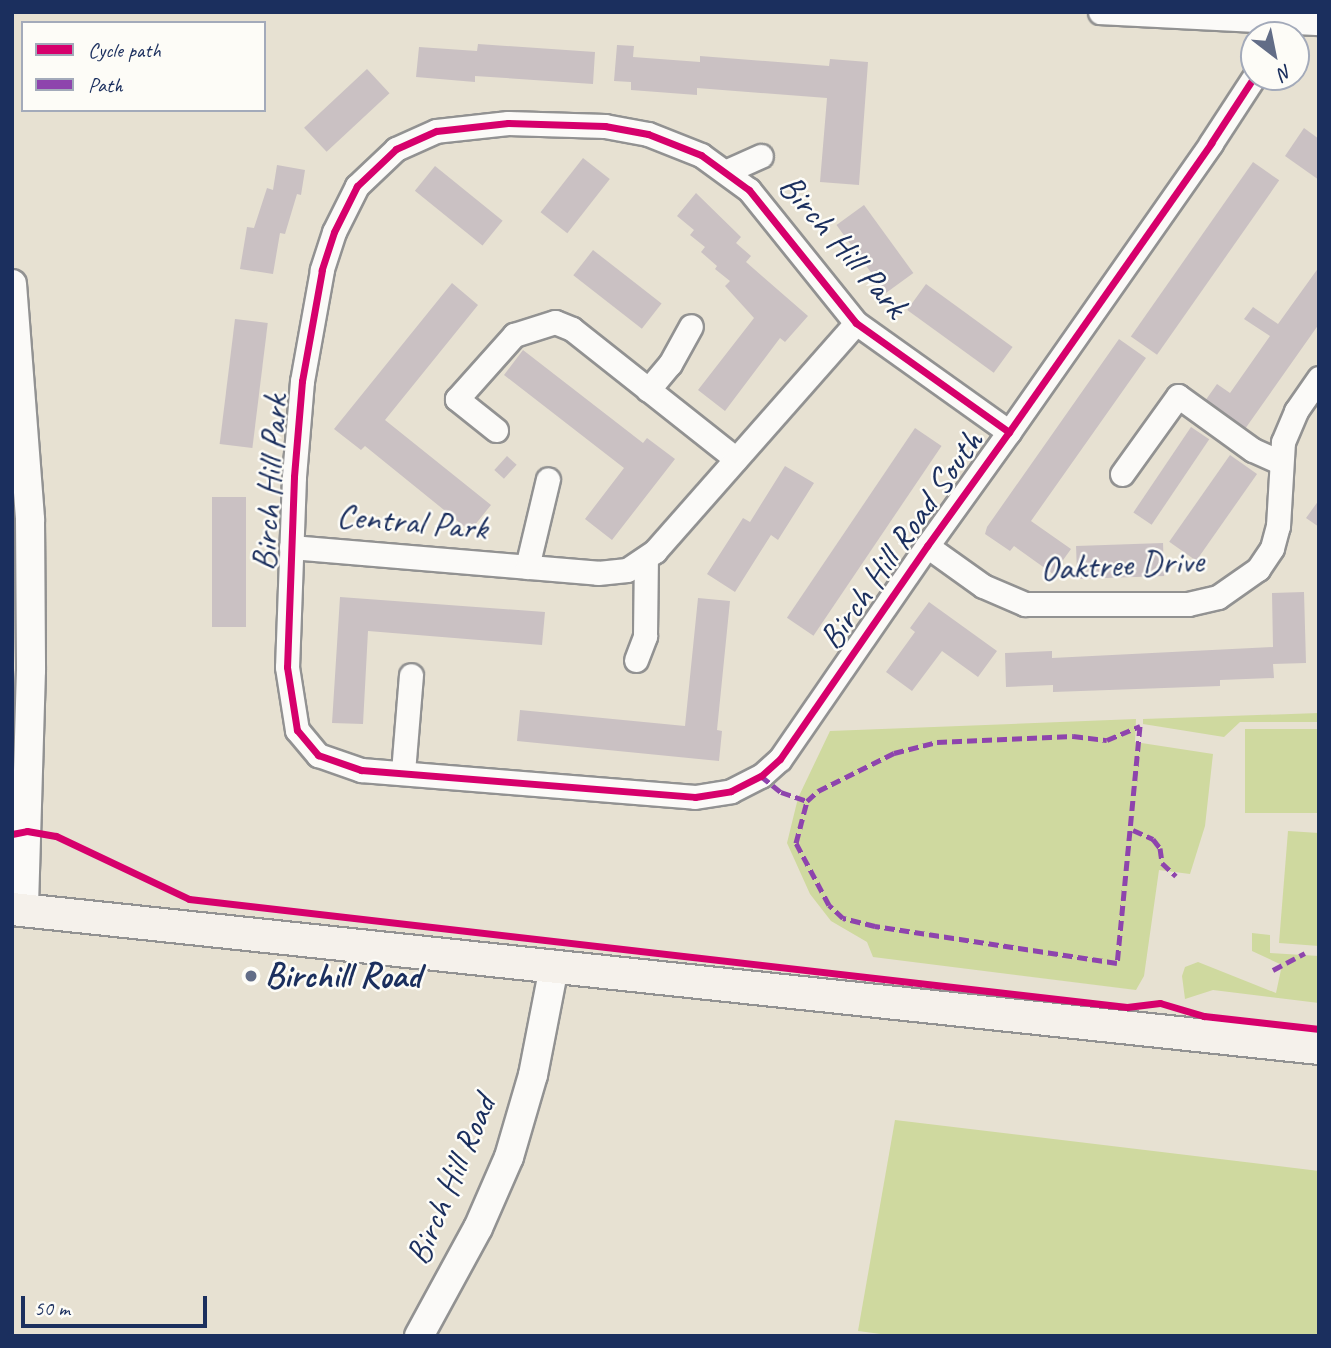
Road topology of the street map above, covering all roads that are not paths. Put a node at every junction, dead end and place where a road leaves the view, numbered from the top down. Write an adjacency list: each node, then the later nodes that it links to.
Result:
1 (1100, 12): 2 (street)
2 (1246, 21)
3 (1244, 91): 12 (street, Birch Hill Road South)
4 (761, 156): 5 (street)
5 (727, 171): 7 (street, Birch Hill Park); 18 (street, Birch Hill Park)
6 (12, 284): 25 (street)
7 (856, 323): 12 (street, Birch Hill Park); 13 (street, Central Park)
8 (691, 326): 10 (street)
9 (1319, 378): 14 (street, Oaktree Drive)
10 (649, 390): 11 (street); 13 (street)
11 (496, 430)
12 (1009, 432): 17 (street, Birch Hill Road South)
13 (736, 459): 19 (street, Central Park)
14 (1278, 461): 15 (street); 17 (street, Oaktree Drive)
15 (1122, 474)
16 (548, 479): 20 (street, Central Park)
17 (927, 546): 24 (street, Birch Hill Road South)
18 (291, 547): 20 (street, Central Park); 23 (street, Birch Hill Park)
19 (646, 559): 20 (street, Central Park); 21 (street)
20 (527, 567)
21 (636, 660)
22 (411, 675): 23 (street)
23 (404, 772): 24 (street, Birch Hill Park)
24 (749, 784)
25 (18, 910): 26 (main road)
26 (554, 967): 27 (main road); 28 (street, Birch Hill Road)
27 (1319, 1048)
28 (419, 1336)

